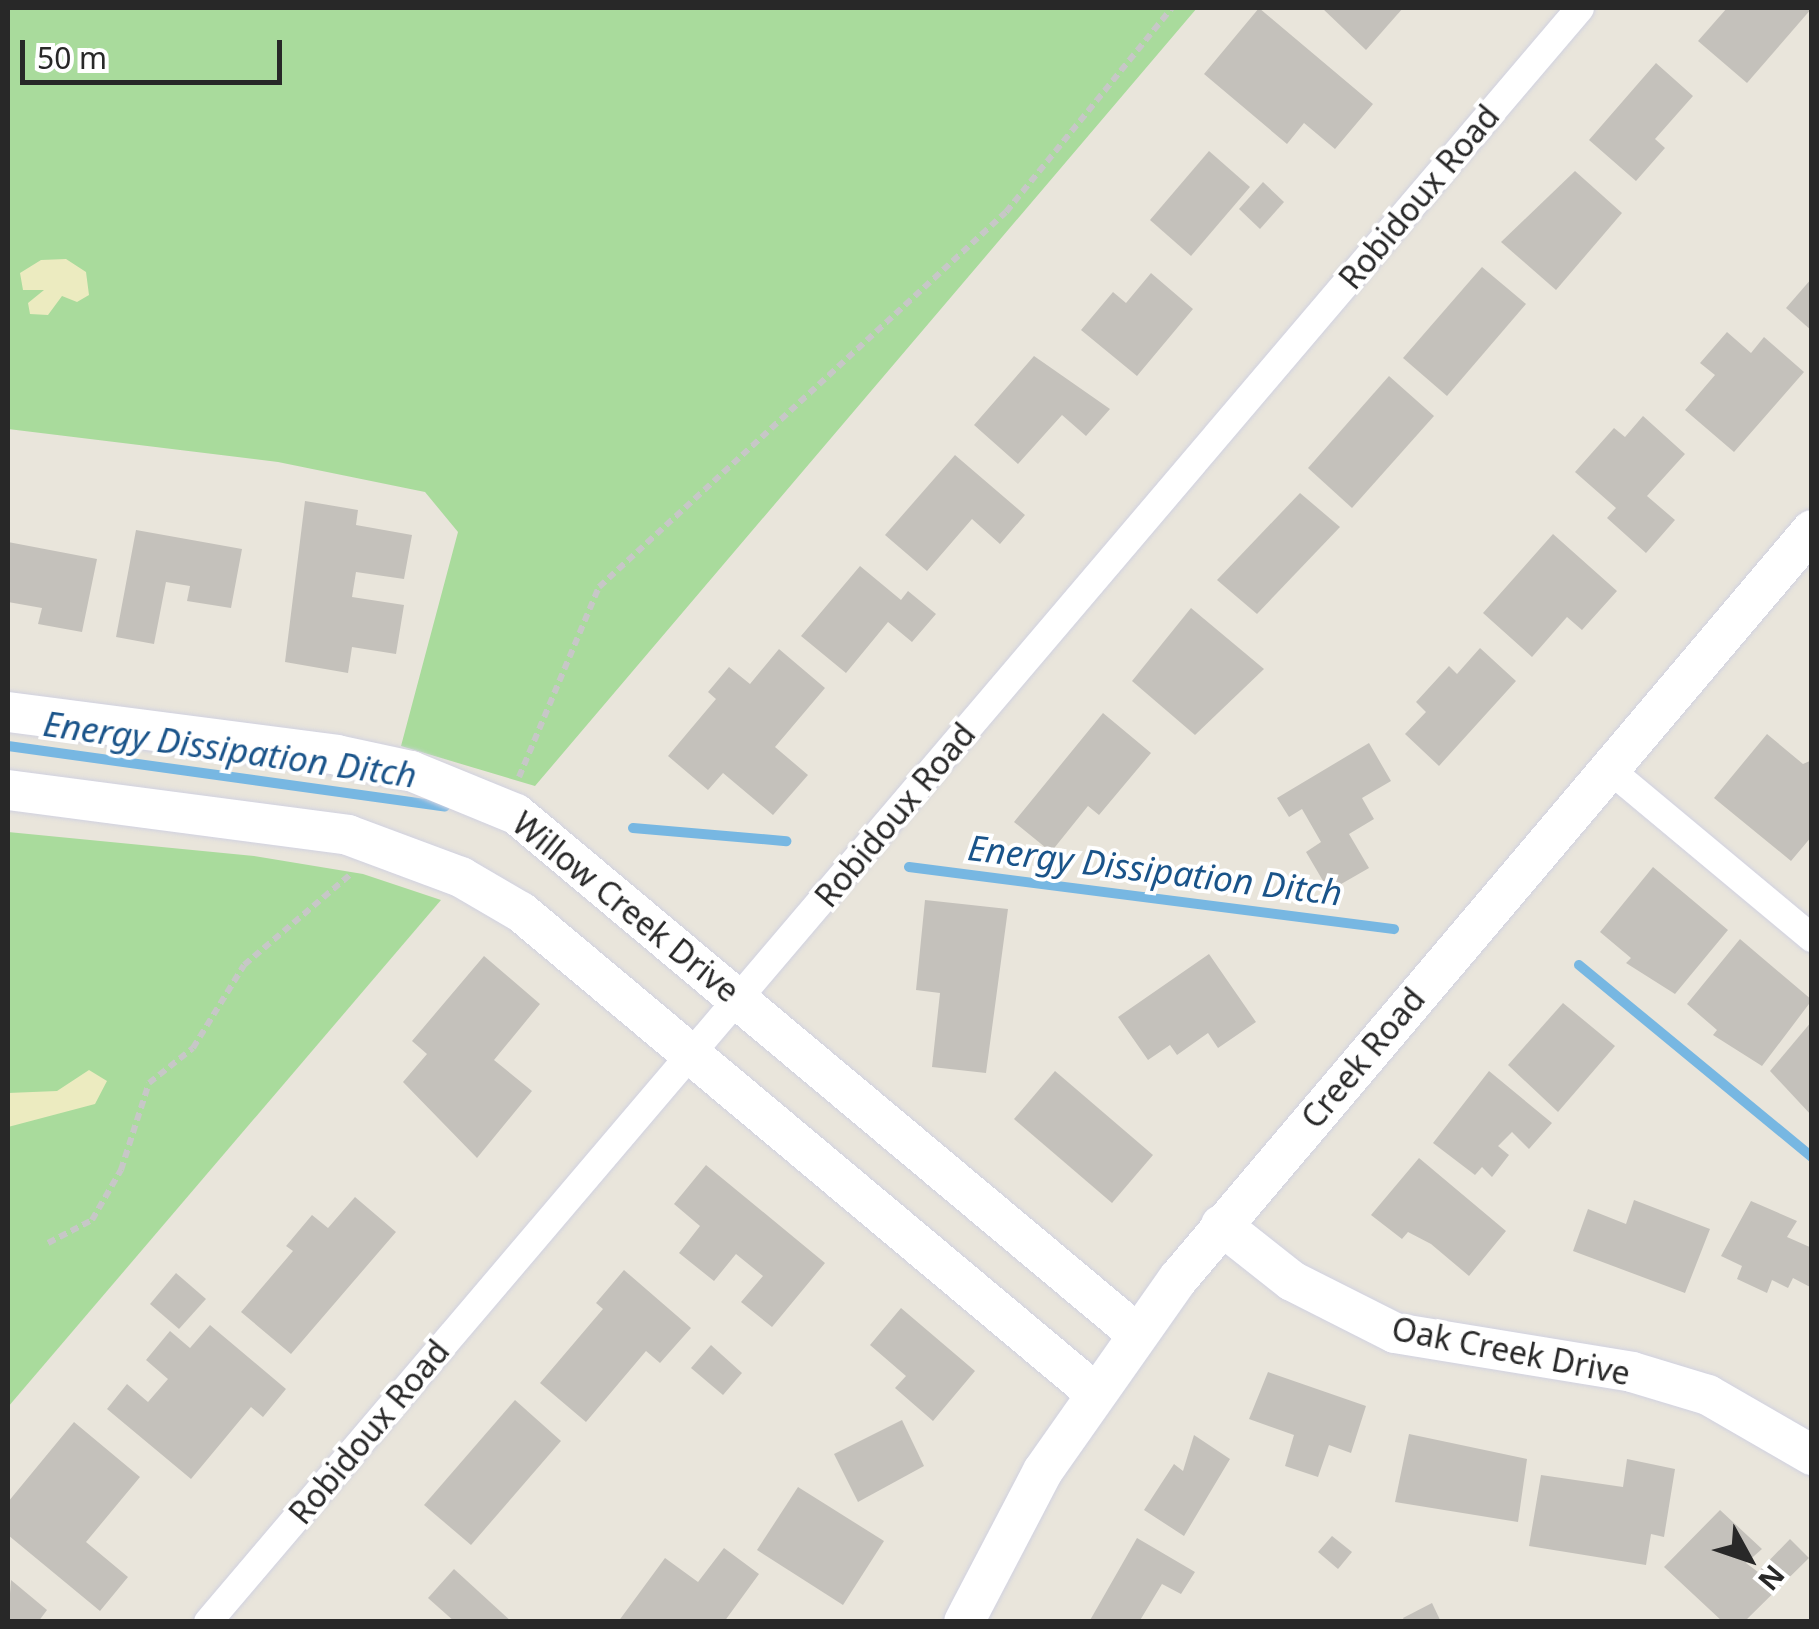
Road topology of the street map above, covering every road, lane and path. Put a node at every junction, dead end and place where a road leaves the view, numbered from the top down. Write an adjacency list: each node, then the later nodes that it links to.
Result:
1 (1172, 8): 7 (path)
2 (1580, 8): 10 (street, Robidoux Road)
3 (1812, 530): 5 (street, Creek Road)
4 (8, 712): 7 (street, Willow Creek Drive)
5 (1608, 769): 9 (street); 12 (street, Creek Road)
6 (8, 790): 11 (street)
7 (491, 802): 10 (street, Willow Creek Drive)
8 (359, 865): 13 (path)
9 (1812, 938)
10 (738, 999): 11 (street, Robidoux Road); 14 (street, Willow Creek Drive)
11 (691, 1054): 15 (street); 17 (street, Robidoux Road)
12 (1221, 1226): 14 (street, Creek Road); 16 (street, Oak Creek Drive)
13 (48, 1243)
14 (1136, 1333): 15 (street, Creek Road)
15 (1094, 1392): 18 (street, Creek Road)
16 (1812, 1455)
17 (208, 1622)
18 (964, 1622)

